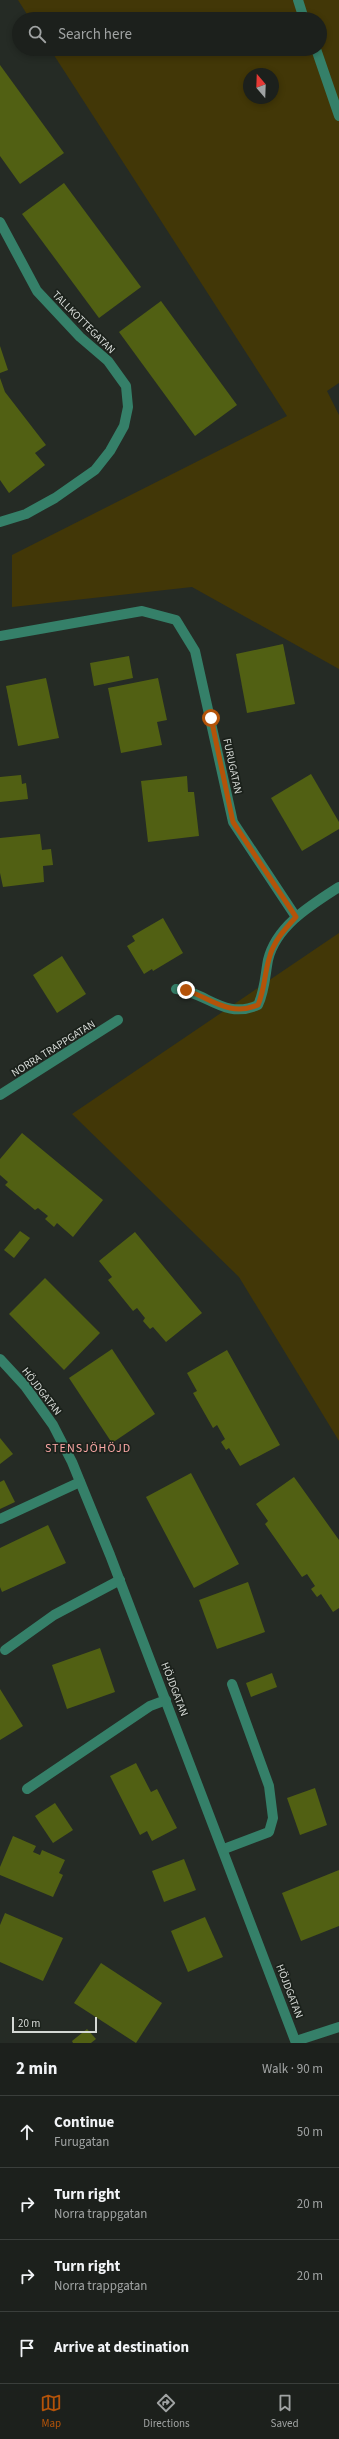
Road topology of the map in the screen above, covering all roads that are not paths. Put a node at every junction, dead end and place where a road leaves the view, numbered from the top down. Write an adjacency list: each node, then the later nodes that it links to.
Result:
1 (298, 0): 2 (street)
2 (302, 12)
3 (318, 56): 4 (street)
4 (339, 116)
5 (0, 222): 6 (street, TALLKOTTEGATAN)
6 (0, 522)
7 (0, 636): 9 (street, FURUGATAN)
8 (339, 887): 9 (street)
9 (296, 917): 10 (street)
10 (176, 989)
11 (118, 1020): 12 (street, NORRA TRAPPGATAN)
12 (0, 1095)
13 (0, 1359): 14 (street, HÖJDGATAN)
14 (80, 1482): 15 (street); 16 (street, HÖJDGATAN)
15 (0, 1519)
16 (120, 1580): 17 (street); 19 (street, HÖJDGATAN)
17 (5, 1650)
18 (232, 1684): 21 (street)
19 (166, 1700): 20 (street); 21 (street, HÖJDGATAN)
20 (27, 1789)
21 (224, 1849): 23 (street, HÖJDGATAN)
22 (339, 2026): 23 (street)
23 (296, 2042)

